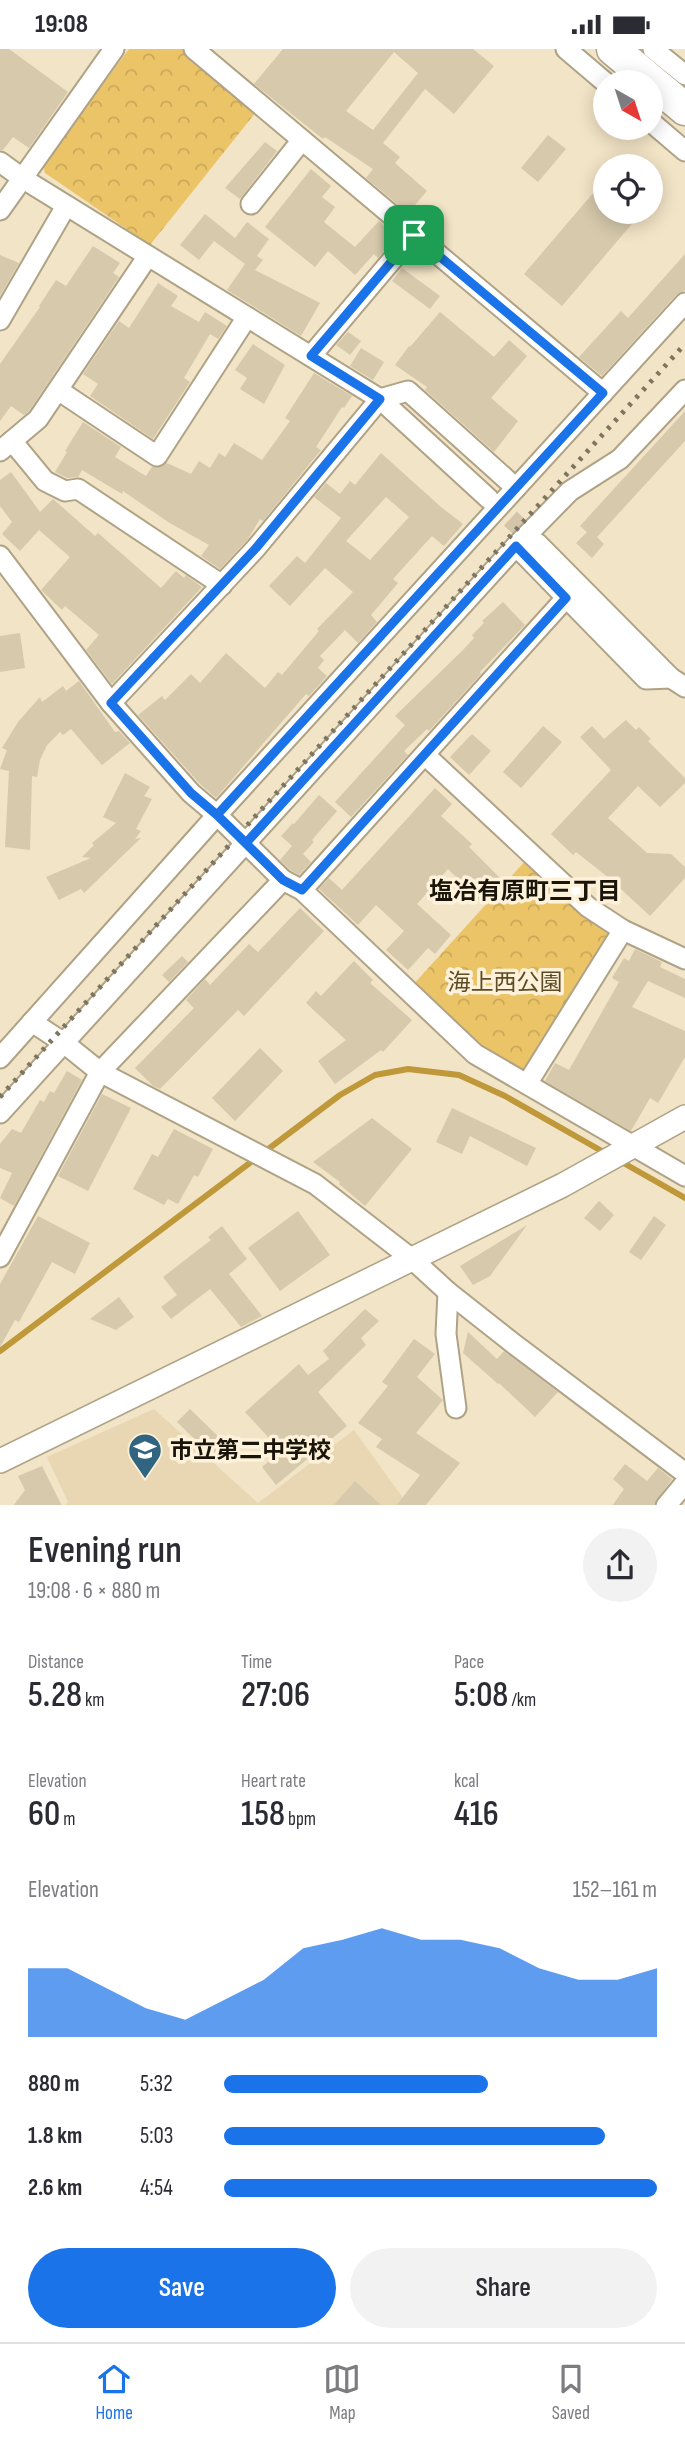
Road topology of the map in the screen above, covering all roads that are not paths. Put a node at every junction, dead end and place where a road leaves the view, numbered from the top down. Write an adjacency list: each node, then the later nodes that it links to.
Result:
1 (114, 49): 13 (street)
2 (194, 49): 10 (street)
3 (566, 49): 6 (street)
4 (613, 49): 8 (highway)
5 (653, 49): 7 (street)
6 (593, 72)
7 (685, 75)
8 (685, 109)
9 (663, 132): 11 (street)
10 (302, 140): 14 (street); 17 (street)
11 (685, 151)
12 (0, 162): 13 (street)
13 (22, 178): 15 (street); 16 (street)
14 (251, 204)
15 (66, 205): 18 (street); 21 (street)
16 (0, 210)
17 (414, 235): 22 (street); 25 (street)
18 (148, 256): 20 (street); 23 (street)
19 (685, 303): 25 (street)
20 (247, 317): 22 (street); 23 (street)
21 (0, 320)
22 (311, 356): 26 (street)
23 (58, 390): 27 (street)
24 (685, 390): 31 (street)
25 (603, 393): 28 (street)
26 (380, 399): 28 (street); 29 (street); 33 (street)
27 (6, 446): 33 (street)
28 (516, 488): 38 (street)
29 (489, 499)
30 (537, 543): 35 (street)
31 (516, 546): 34 (street); 39 (street)
32 (0, 556): 36 (street)
33 (222, 585): 36 (street)
34 (566, 598): 35 (street); 37 (street)
35 (678, 683)
36 (111, 703): 38 (street)
37 (425, 755): 41 (street); 42 (street)
38 (217, 815): 39 (street); 44 (street)
39 (246, 843): 40 (street); 45 (street)
40 (283, 880): 41 (street); 47 (street)
41 (302, 890): 48 (street)
42 (623, 930): 43 (street); 48 (street)
43 (685, 959)
44 (32, 1022): 45 (street); 46 (street)
45 (64, 1043): 47 (street); 49 (street)
46 (0, 1058)
47 (100, 1072): 53 (street); 54 (street)
48 (527, 1084): 51 (street)
49 (0, 1113)
50 (685, 1117): 51 (street)
51 (634, 1146): 52 (street); 54 (street)
52 (685, 1175)
53 (0, 1257)
54 (412, 1259): 55 (street); 57 (street)
55 (448, 1292): 56 (street); 58 (street)
56 (456, 1408)
57 (0, 1461)
58 (685, 1473)
59 (685, 1483): 60 (street)
60 (667, 1505)

